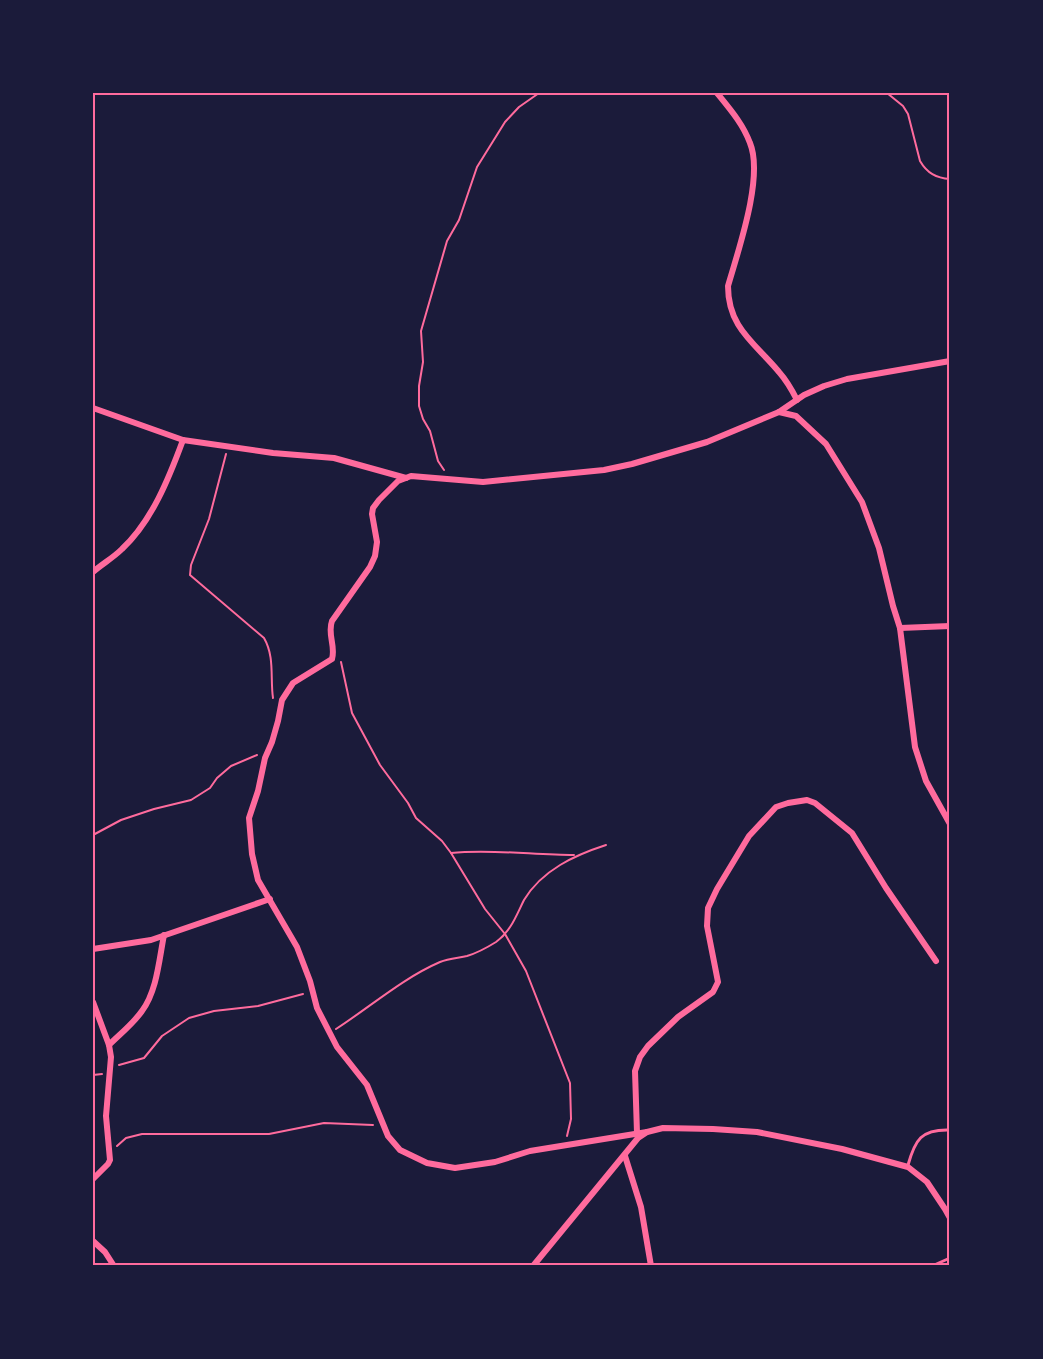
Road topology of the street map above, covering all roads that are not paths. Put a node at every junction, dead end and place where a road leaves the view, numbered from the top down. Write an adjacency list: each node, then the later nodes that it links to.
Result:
1 (717, 93): 3 (street)
2 (950, 361): 3 (street)
3 (797, 400): 5 (street)
4 (93, 408): 6 (street)
5 (779, 412): 7 (street); 10 (street)
6 (183, 440): 7 (street); 8 (street)
7 (406, 478): 12 (street)
8 (93, 572)
9 (950, 626): 10 (street)
10 (900, 628): 11 (street)
11 (950, 824)
12 (270, 899): 13 (street); 20 (street)
13 (164, 935): 14 (street); 17 (street)
14 (93, 949)
15 (936, 961): 20 (street)
16 (93, 1002): 17 (street)
17 (109, 1045): 23 (street)
18 (950, 1130): 22 (lane)
19 (647, 1132): 20 (street); 21 (street); 22 (street)
20 (637, 1133)
21 (625, 1156): 28 (street); 29 (street)
22 (908, 1167): 24 (street)
23 (93, 1179)
24 (950, 1218)
25 (93, 1241): 27 (street)
26 (950, 1258): 30 (lane)
27 (114, 1266)
28 (532, 1266)
29 (651, 1266)
30 (932, 1266)

